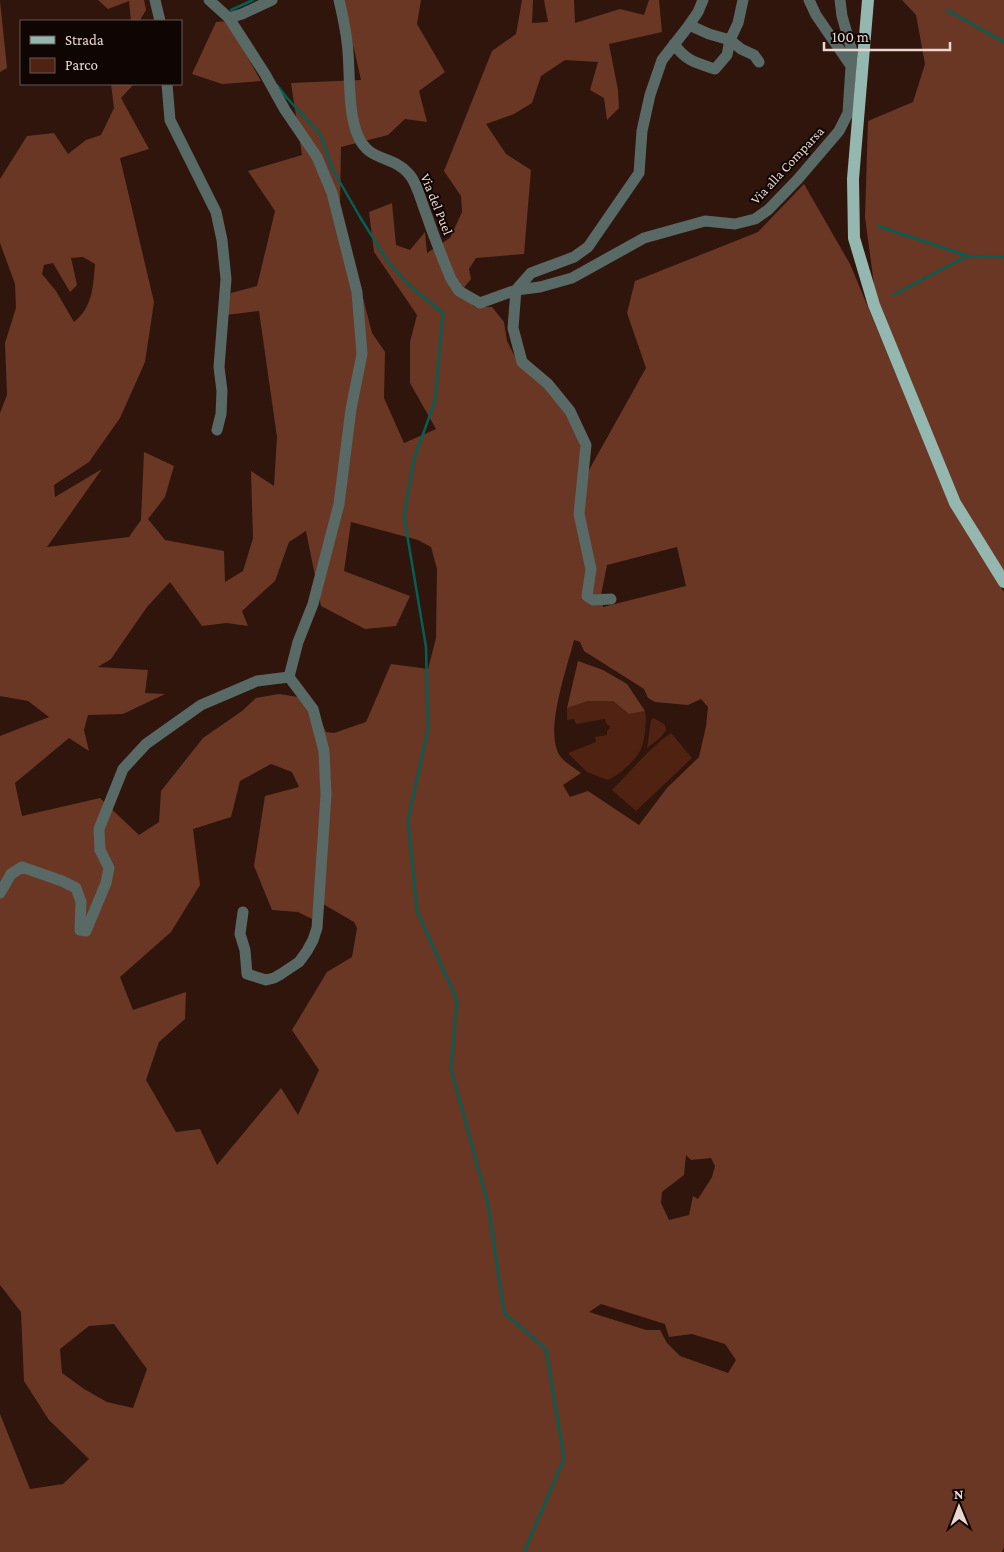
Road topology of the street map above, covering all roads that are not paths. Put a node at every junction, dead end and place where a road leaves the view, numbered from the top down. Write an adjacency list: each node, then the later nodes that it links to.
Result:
1 (155, 0): 11 (street)
2 (209, 0): 10 (street)
3 (272, 0): 10 (street)
4 (338, 0): 18 (street, Via del Puel)
5 (703, 0): 12 (street)
6 (743, 0): 13 (street)
7 (809, 0): 16 (street)
8 (840, 0): 16 (street, Via alla Comparsa)
9 (868, 0): 20 (main road)
10 (230, 18): 22 (street)
11 (160, 20)
12 (689, 25): 13 (street); 14 (street)
13 (730, 40): 14 (street); 15 (street)
14 (674, 44): 18 (street)
15 (760, 62)
16 (851, 66): 18 (street, Via alla Comparsa)
17 (166, 85): 19 (street)
18 (516, 290): 21 (street)
19 (218, 430)
20 (1004, 582)
21 (612, 599)
22 (289, 677): 23 (street); 24 (street)
23 (0, 893)
24 (243, 912)

